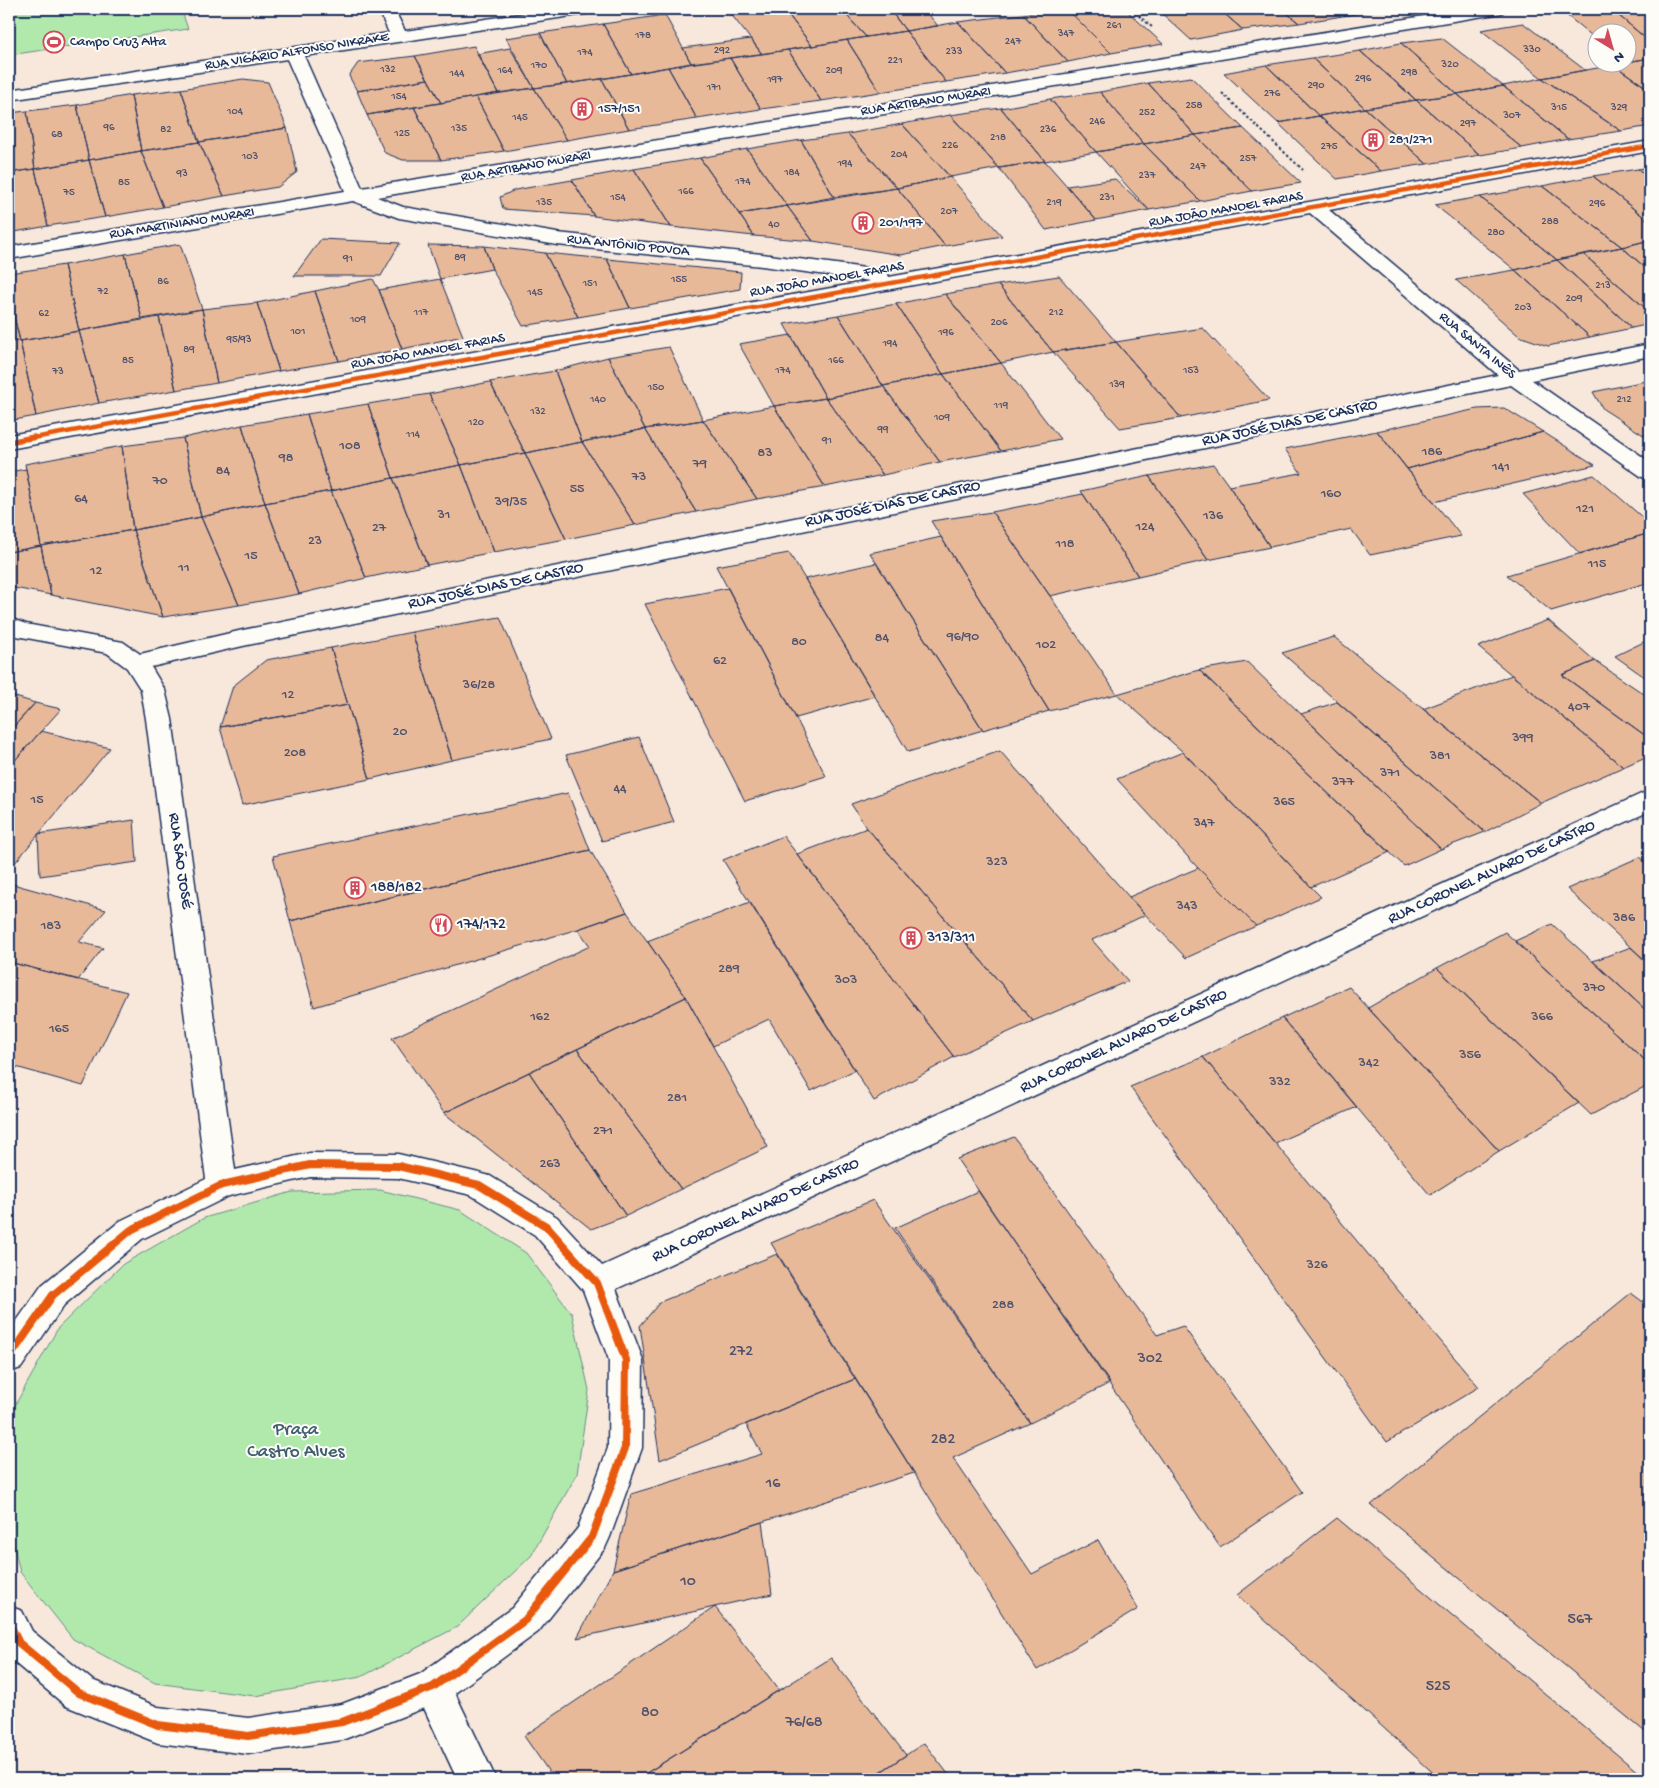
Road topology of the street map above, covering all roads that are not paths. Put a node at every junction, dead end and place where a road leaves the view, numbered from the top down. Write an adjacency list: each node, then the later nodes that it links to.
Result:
1 (386, 9): 4 (street)
2 (585, 9): 4 (street, RUA VIGÁRIO ALFONSO NIKRAKE)
3 (1496, 9): 8 (street, RUA ARTIBANO MURARI)
4 (399, 36): 5 (street, RUA VIGÁRIO ALFONSO NIKRAKE)
5 (294, 54): 6 (street, RUA VIGÁRIO ALFONSO NIKRAKE); 8 (street)
6 (9, 95)
7 (1650, 146): 9 (street, RUA JOÃO MANOEL FARIAS)
8 (356, 196): 10 (street, RUA MARTINIANO MURARI); 11 (street, RUA ANTÔNIO POVOA)
9 (1314, 207): 11 (street, RUA JOÃO MANOEL FARIAS); 13 (street, RUA SANTA INÊS)
10 (9, 253)
11 (904, 279): 14 (street, RUA JOÃO MANOEL FARIAS)
12 (1650, 350): 13 (street, RUA JOSÉ DIAS DE CASTRO)
13 (1515, 378): 15 (street, RUA SANTA INÊS); 17 (street, RUA JOSÉ DIAS DE CASTRO)
14 (9, 442)
15 (1650, 472)
16 (12, 629): 17 (street, RUA SÃO JOSÉ)
17 (136, 663): 19 (street, RUA SÃO JOSÉ)
18 (1650, 800): 20 (street, RUA CORONEL ALVARO DE CASTRO)
19 (222, 1186): 20 (street); 21 (street)
20 (597, 1283): 23 (street)
21 (9, 1358)
22 (12, 1642): 23 (street)
23 (433, 1687): 24 (street)
24 (477, 1779)

